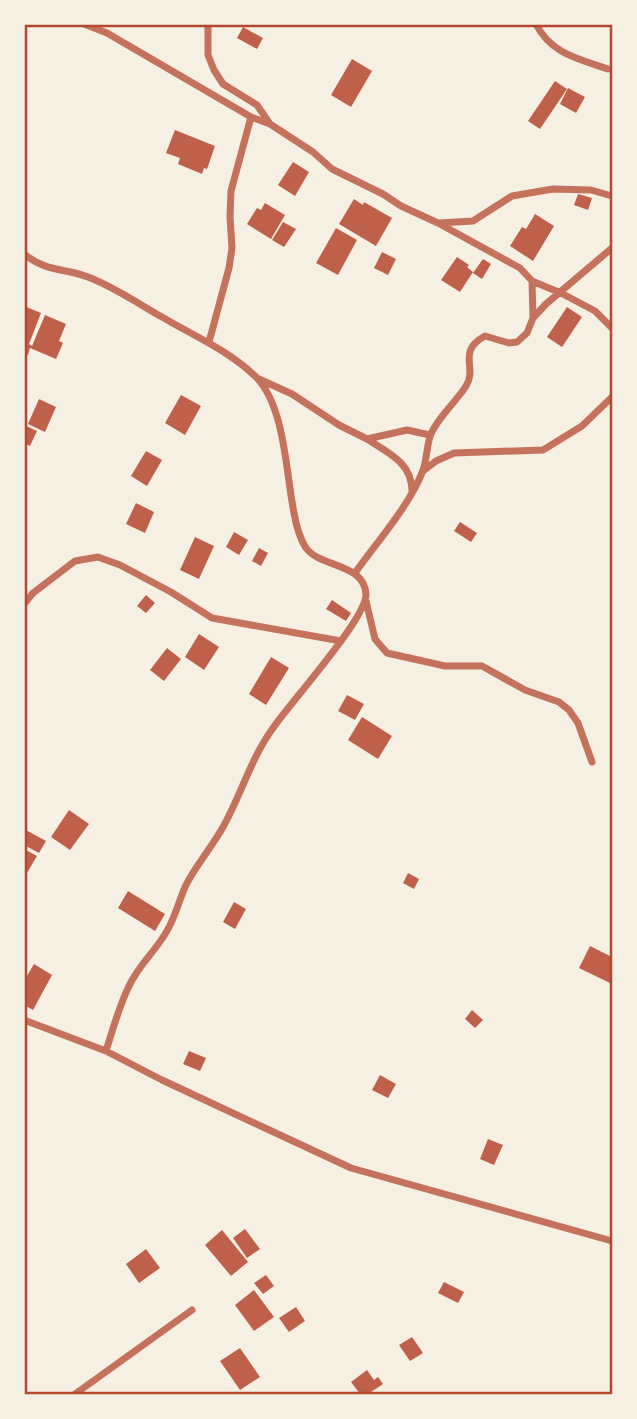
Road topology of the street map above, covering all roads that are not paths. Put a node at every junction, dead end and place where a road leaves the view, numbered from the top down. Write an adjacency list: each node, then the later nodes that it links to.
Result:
1 (84, 24): 5 (street)
2 (208, 24): 6 (street)
3 (536, 24): 4 (street)
4 (608, 69)
5 (251, 117): 6 (street); 15 (street)
6 (270, 124): 8 (street)
7 (612, 196): 8 (street)
8 (438, 223): 11 (street)
9 (612, 248): 12 (street)
10 (24, 254): 15 (street)
11 (532, 281): 12 (street); 13 (street)
12 (561, 293): 13 (street); 14 (street)
13 (533, 318): 18 (street)
14 (612, 328)
15 (209, 342): 16 (street)
16 (258, 379): 19 (street); 22 (street)
17 (612, 397): 20 (street)
18 (430, 435): 19 (street); 20 (street)
19 (367, 439): 21 (street)
20 (423, 471): 21 (street)
21 (412, 493): 22 (street)
22 (355, 573): 23 (street)
23 (366, 601): 25 (street); 26 (street)
24 (24, 604): 25 (street)
25 (341, 641): 28 (street)
26 (592, 762)
27 (24, 1020): 28 (street)
28 (106, 1051): 29 (street)
29 (612, 1241)
30 (192, 1310): 31 (street)
31 (75, 1395)

